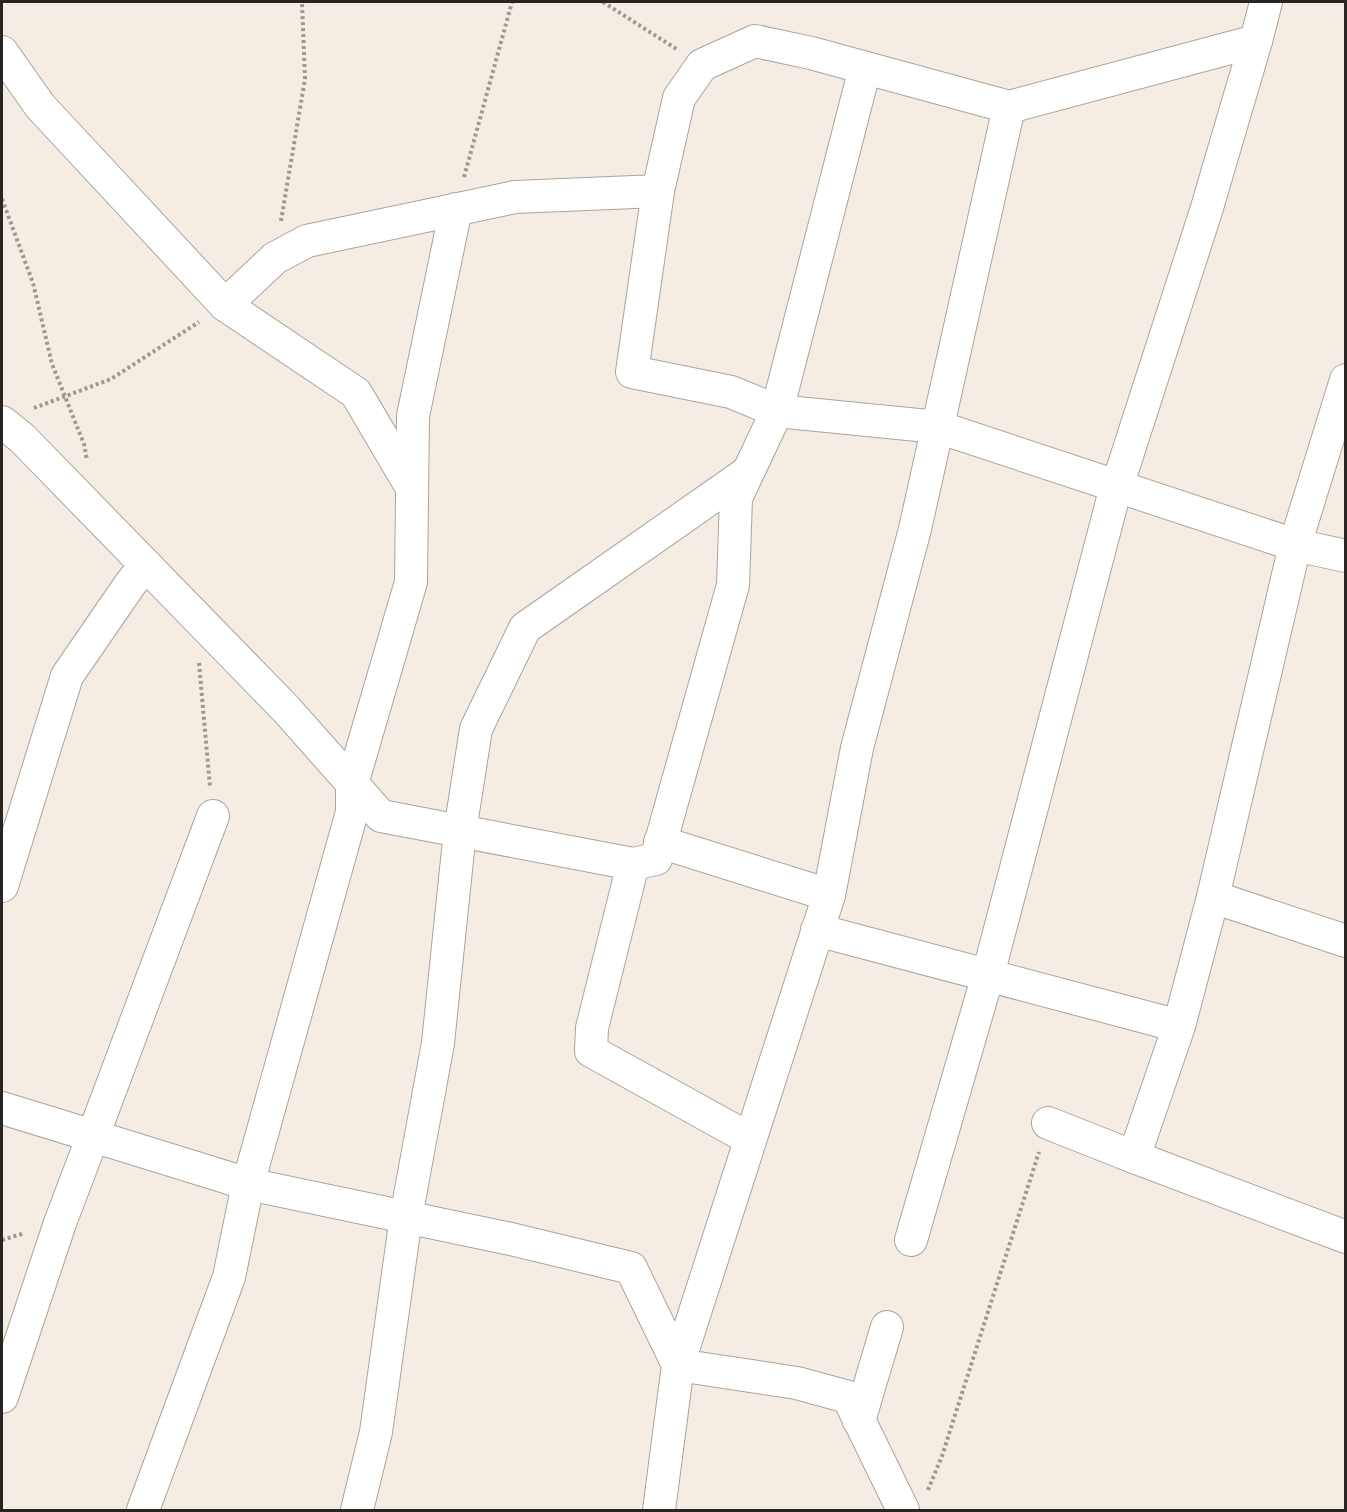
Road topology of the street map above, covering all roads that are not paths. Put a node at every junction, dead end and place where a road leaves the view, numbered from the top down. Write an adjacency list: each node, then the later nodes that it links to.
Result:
1 (1266, 2): 2 (street)
2 (1256, 41): 5 (street); 14 (street)
3 (2, 52): 8 (street)
4 (865, 68): 5 (street); 6 (street); 10 (street)
5 (1009, 107): 12 (street)
6 (658, 191): 7 (street); 10 (street)
7 (456, 210): 8 (street); 15 (street)
8 (225, 305): 15 (street)
9 (1346, 380): 16 (street)
10 (777, 411): 12 (street); 13 (street)
11 (12, 417): 18 (street)
12 (938, 427): 14 (street); 25 (street)
13 (748, 472): 21 (street); 22 (street)
14 (1117, 486): 16 (street); 29 (street)
15 (412, 488): 19 (street)
16 (1295, 545): 17 (street); 26 (street)
17 (1346, 555)
18 (146, 565): 19 (street); 24 (street)
19 (352, 784): 21 (street); 36 (street)
20 (213, 816): 33 (street)
21 (460, 831): 23 (street); 37 (street)
22 (660, 842): 23 (street); 25 (street)
23 (633, 864): 34 (street)
24 (2, 886)
25 (829, 895): 27 (street)
26 (1213, 897): 28 (street); 30 (street)
27 (817, 930): 29 (street); 34 (street)
28 (1346, 940)
29 (988, 975): 30 (street); 39 (street)
30 (1179, 1026): 35 (street)
31 (2, 1108): 33 (street)
32 (1048, 1123): 35 (street)
33 (93, 1136): 36 (street); 42 (street)
34 (750, 1139): 41 (street)
35 (1134, 1157): 38 (street)
36 (248, 1184): 37 (street); 45 (street)
37 (406, 1217): 41 (street); 46 (street)
38 (1346, 1237)
39 (911, 1240)
40 (887, 1327): 43 (street)
41 (678, 1365): 43 (street); 47 (street)
42 (2, 1397)
43 (859, 1421): 44 (street)
44 (913, 1505)
45 (143, 1510)
46 (357, 1510)
47 (659, 1510)

